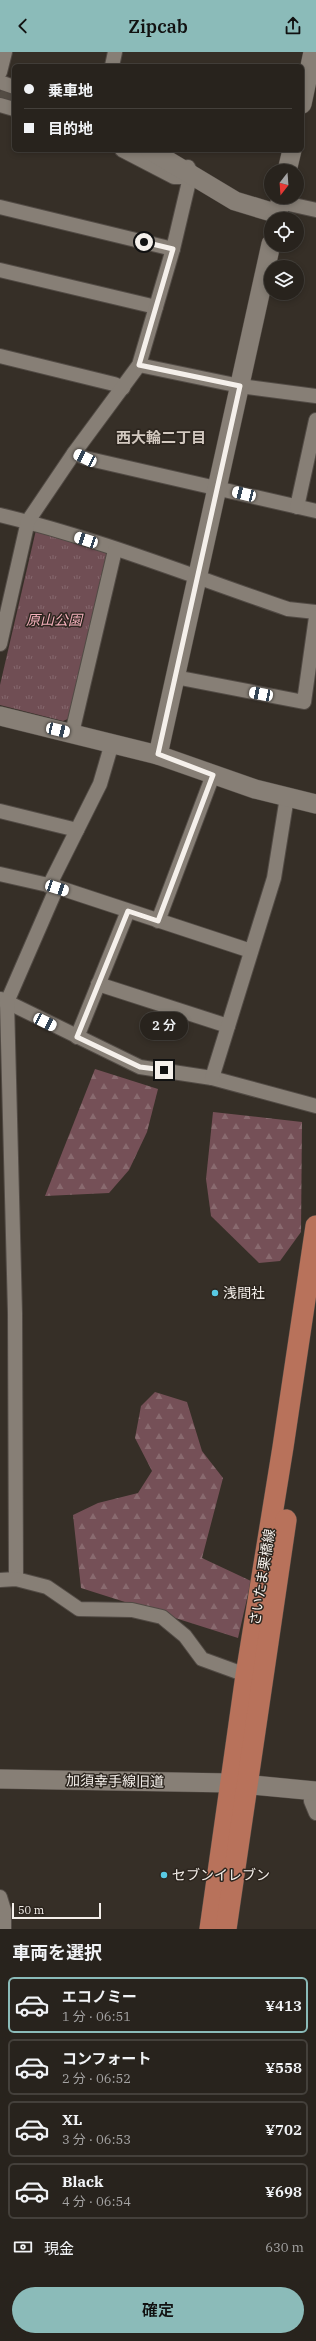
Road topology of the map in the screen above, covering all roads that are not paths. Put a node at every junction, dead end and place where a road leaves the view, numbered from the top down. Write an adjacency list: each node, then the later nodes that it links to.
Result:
1 (6, 52): 5 (street)
2 (115, 52): 4 (street)
3 (310, 53): 8 (street)
4 (112, 64)
5 (0, 72)
6 (0, 82): 7 (street)
7 (12, 86)
8 (304, 91)
9 (0, 105): 10 (street)
10 (12, 109)
11 (126, 152): 16 (street)
12 (154, 152): 16 (street)
13 (171, 152): 16 (street)
14 (292, 152): 15 (street)
15 (289, 164)
16 (191, 173): 18 (street); 20 (street)
17 (0, 207): 20 (street)
18 (279, 208): 19 (street)
19 (316, 210)
20 (173, 249): 23 (street)
21 (269, 252): 26 (street)
22 (0, 270): 23 (street)
23 (156, 307): 25 (street)
24 (0, 356): 27 (street)
25 (139, 365): 26 (street); 27 (street)
26 (240, 386): 28 (street); 31 (street)
27 (123, 388): 30 (street)
28 (316, 396)
29 (316, 420): 32 (street)
30 (74, 453): 31 (street); 35 (street)
31 (217, 488): 32 (street); 37 (street)
32 (297, 507): 33 (street)
33 (316, 511)
34 (0, 515): 35 (street)
35 (28, 521): 36 (street); 40 (street)
36 (115, 550): 37 (street); 43 (street)
37 (197, 579): 38 (street); 41 (street)
38 (316, 612)
39 (316, 617): 41 (street)
40 (0, 644)
41 (175, 677): 45 (street)
42 (0, 716): 43 (street)
43 (72, 733): 44 (street)
44 (112, 743): 45 (street); 50 (street)
45 (158, 754): 46 (street)
46 (213, 775): 47 (street); 54 (street)
47 (288, 797): 48 (street); 55 (street)
48 (316, 804)
49 (0, 811): 50 (street)
50 (77, 830): 52 (street)
51 (0, 874): 52 (street)
52 (53, 887): 53 (street); 57 (street)
53 (128, 911): 54 (street); 56 (street)
54 (158, 921): 55 (street)
55 (251, 952): 58 (street)
56 (98, 984): 58 (street); 59 (street)
57 (3, 1000): 59 (street); 64 (street)
58 (228, 1026): 60 (street)
59 (77, 1037): 60 (street)
60 (212, 1078): 61 (street)
61 (316, 1106)
62 (316, 1226): 66 (main road, さいたま栗橋線)
63 (316, 1306): 68 (main road, さいたま栗橋線)
64 (16, 1579): 65 (street); 66 (street)
65 (0, 1580)
66 (246, 1675): 68 (main road, さいたま栗橋線)
67 (0, 1779): 68 (street, 加須幸手線旧道)
68 (240, 1783): 69 (street, 加須幸手線旧道); 73 (main road, さいたま栗橋線); 74 (main road, さいたま栗橋線)
69 (314, 1791): 70 (street)
70 (316, 1812)
71 (0, 1897): 72 (street)
72 (4, 1929)
73 (210, 1929)
74 (226, 1929)

